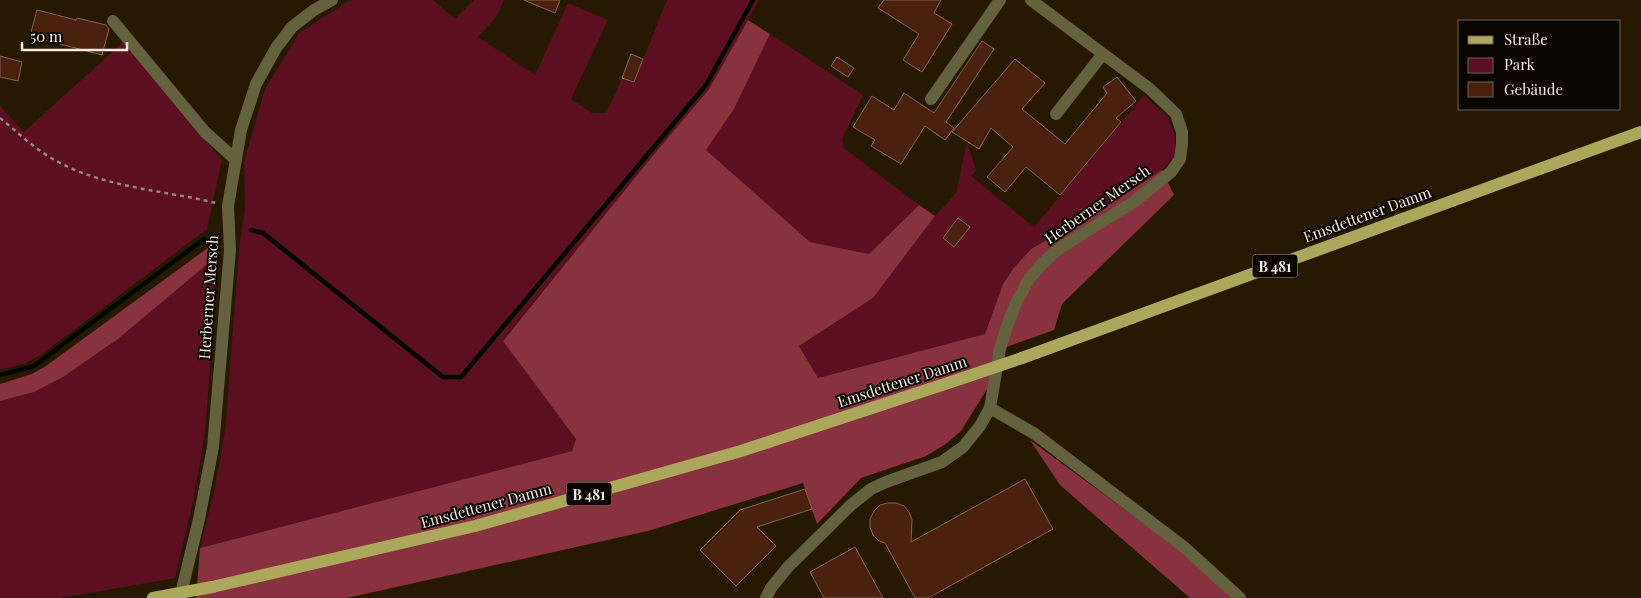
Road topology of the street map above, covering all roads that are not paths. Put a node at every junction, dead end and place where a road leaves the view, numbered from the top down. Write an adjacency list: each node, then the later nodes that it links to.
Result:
1 (332, 0): 9 (street, Herberner Mersch)
2 (1000, 0): 6 (street)
3 (1031, 0): 5 (street, Herberner Mersch)
4 (113, 21): 9 (street)
5 (1102, 55): 7 (street); 10 (street, Herberner Mersch)
6 (931, 99)
7 (1056, 114)
8 (1641, 132): 11 (main road, Emsdettener Damm / B 481, bridge)
9 (235, 159): 12 (street, Herberner Mersch)
10 (990, 408): 13 (street, Herberner Mersch); 14 (street)
11 (153, 598)
12 (180, 598)
13 (766, 598)
14 (1240, 598)

